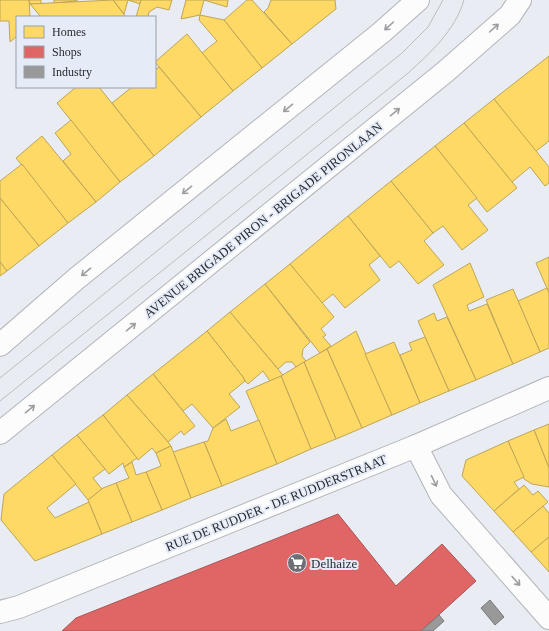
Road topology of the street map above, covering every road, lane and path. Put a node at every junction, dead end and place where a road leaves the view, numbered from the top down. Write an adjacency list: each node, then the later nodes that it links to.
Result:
1 (418, 0): 3 (street, one-way to 3)
2 (520, 0): 5 (street, AVENUE BRIGADE PIRON - BRIGADE PIRONLAAN, one-way to 2)
3 (0, 345)
4 (549, 388): 6 (street, RUE DE RUDDER - DE RUDDERSTRAAT)
5 (0, 433)
6 (416, 446): 7 (street, RUE DE RUDDER - DE RUDDERSTRAAT); 8 (street, one-way to 8)
7 (0, 612)
8 (549, 618)

